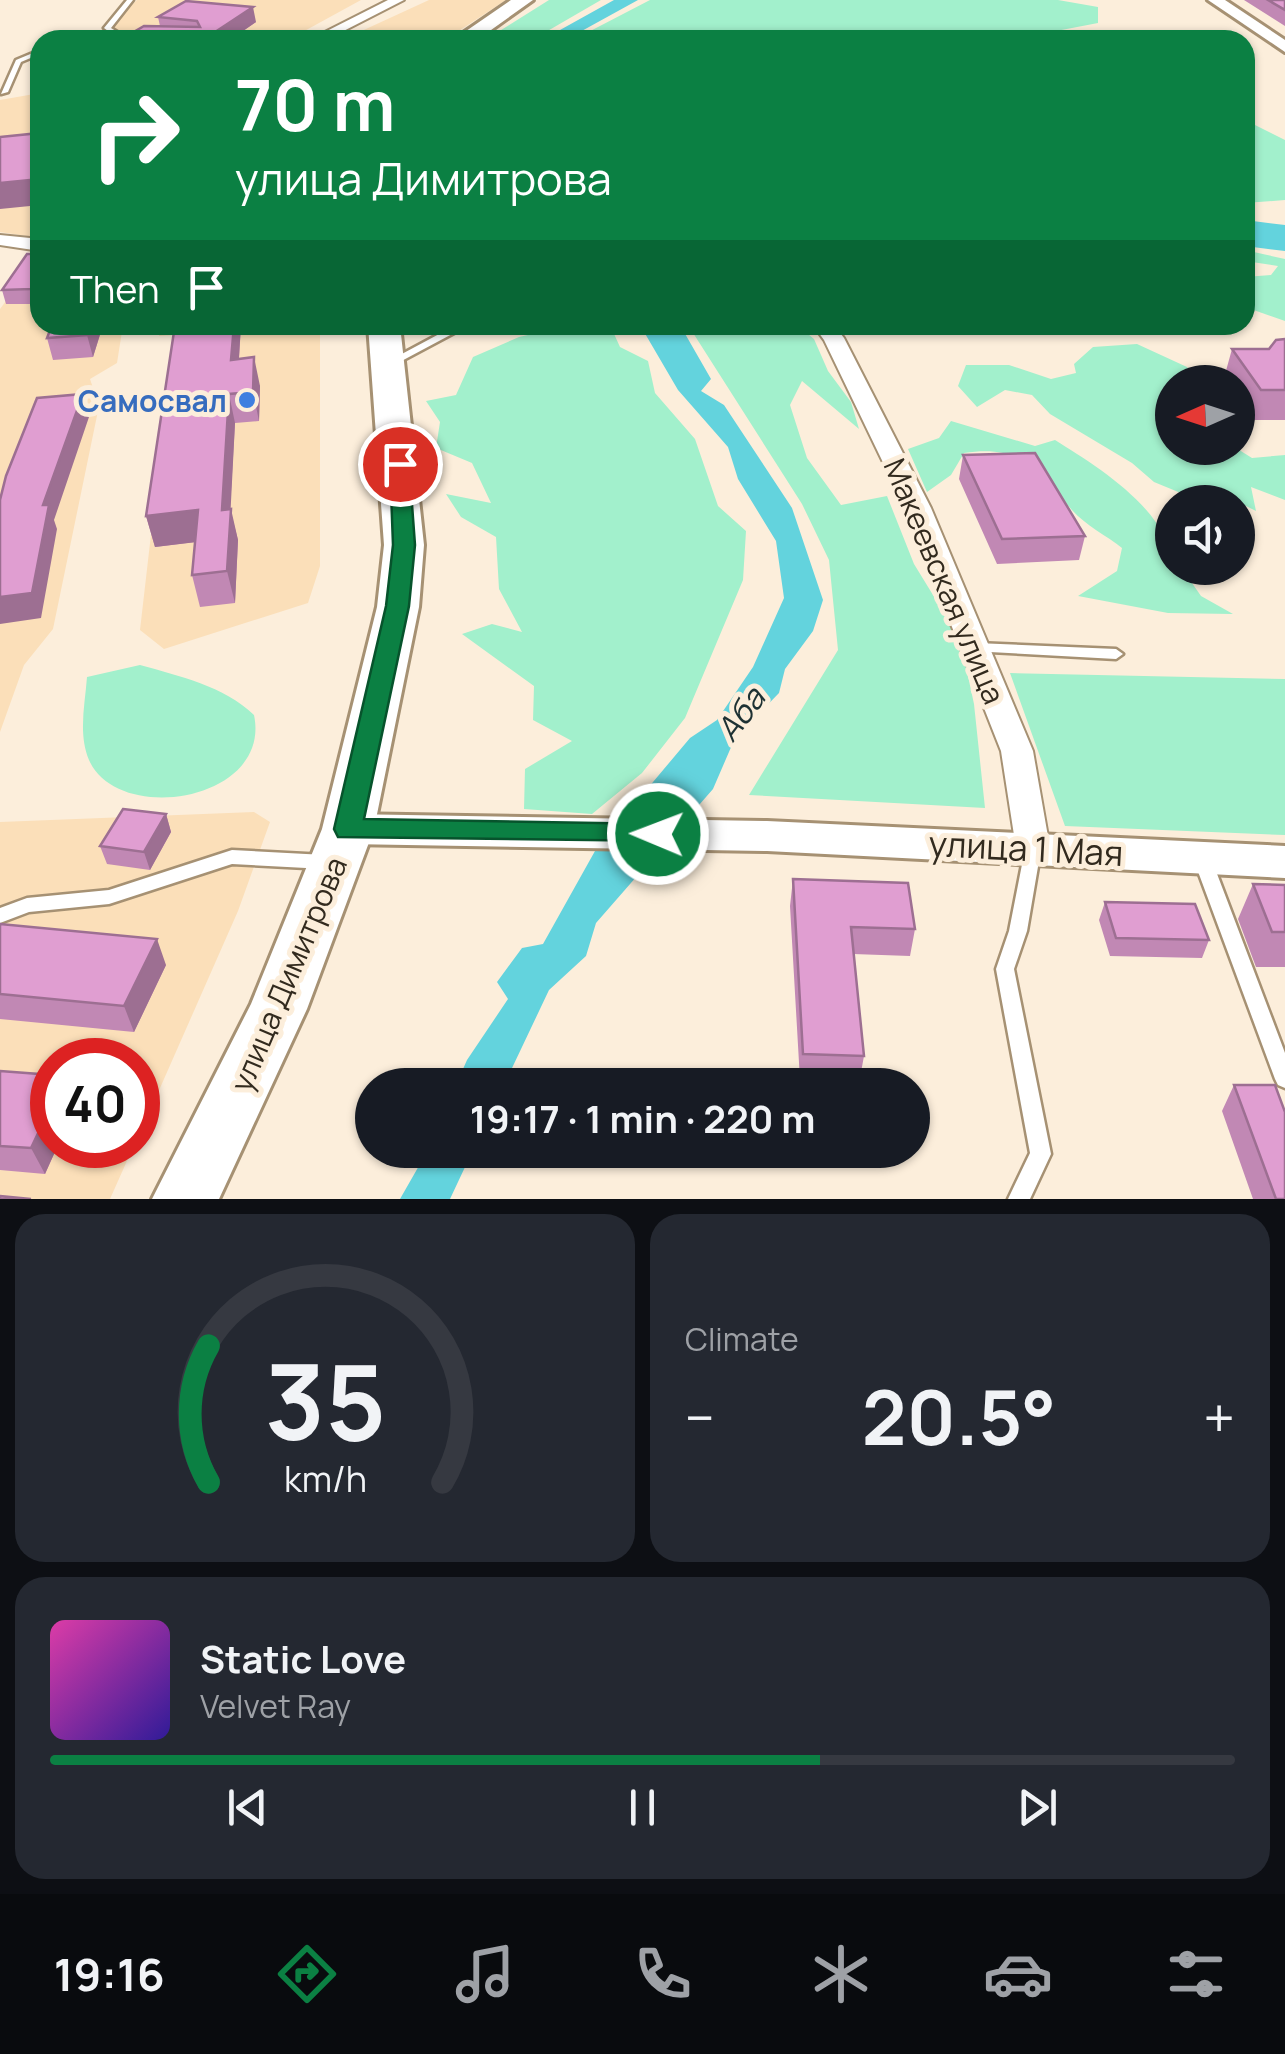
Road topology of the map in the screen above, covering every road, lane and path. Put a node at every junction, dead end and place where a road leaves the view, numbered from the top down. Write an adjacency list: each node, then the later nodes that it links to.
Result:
1 (130, 0): 5 (lane)
2 (398, 0): 6 (street)
3 (524, 0): 7 (main road)
4 (1216, 0): 8 (street)
5 (109, 30)
6 (336, 30)
7 (478, 30)
8 (1285, 47)
9 (30, 56): 10 (lane)
10 (4, 92)
11 (0, 240): 12 (street)
12 (30, 244)
13 (423, 335): 15 (lane)
14 (831, 335): 16 (street, Макеевская улица)
15 (387, 344): 18 (main road, улица Димитрова)
16 (975, 648): 17 (lane); 19 (street, Макеевская улица)
17 (1116, 654)
18 (343, 846): 19 (street, улица 1 Мая); 22 (lane); 24 (main road, улица Димитрова)
19 (1033, 848): 20 (street, улица 1 Мая); 25 (lane)
20 (1202, 857): 21 (street, улица 1 Мая); 23 (lane)
21 (1285, 862)
22 (0, 916)
23 (1285, 1079)
24 (185, 1199)
25 (1019, 1199)

